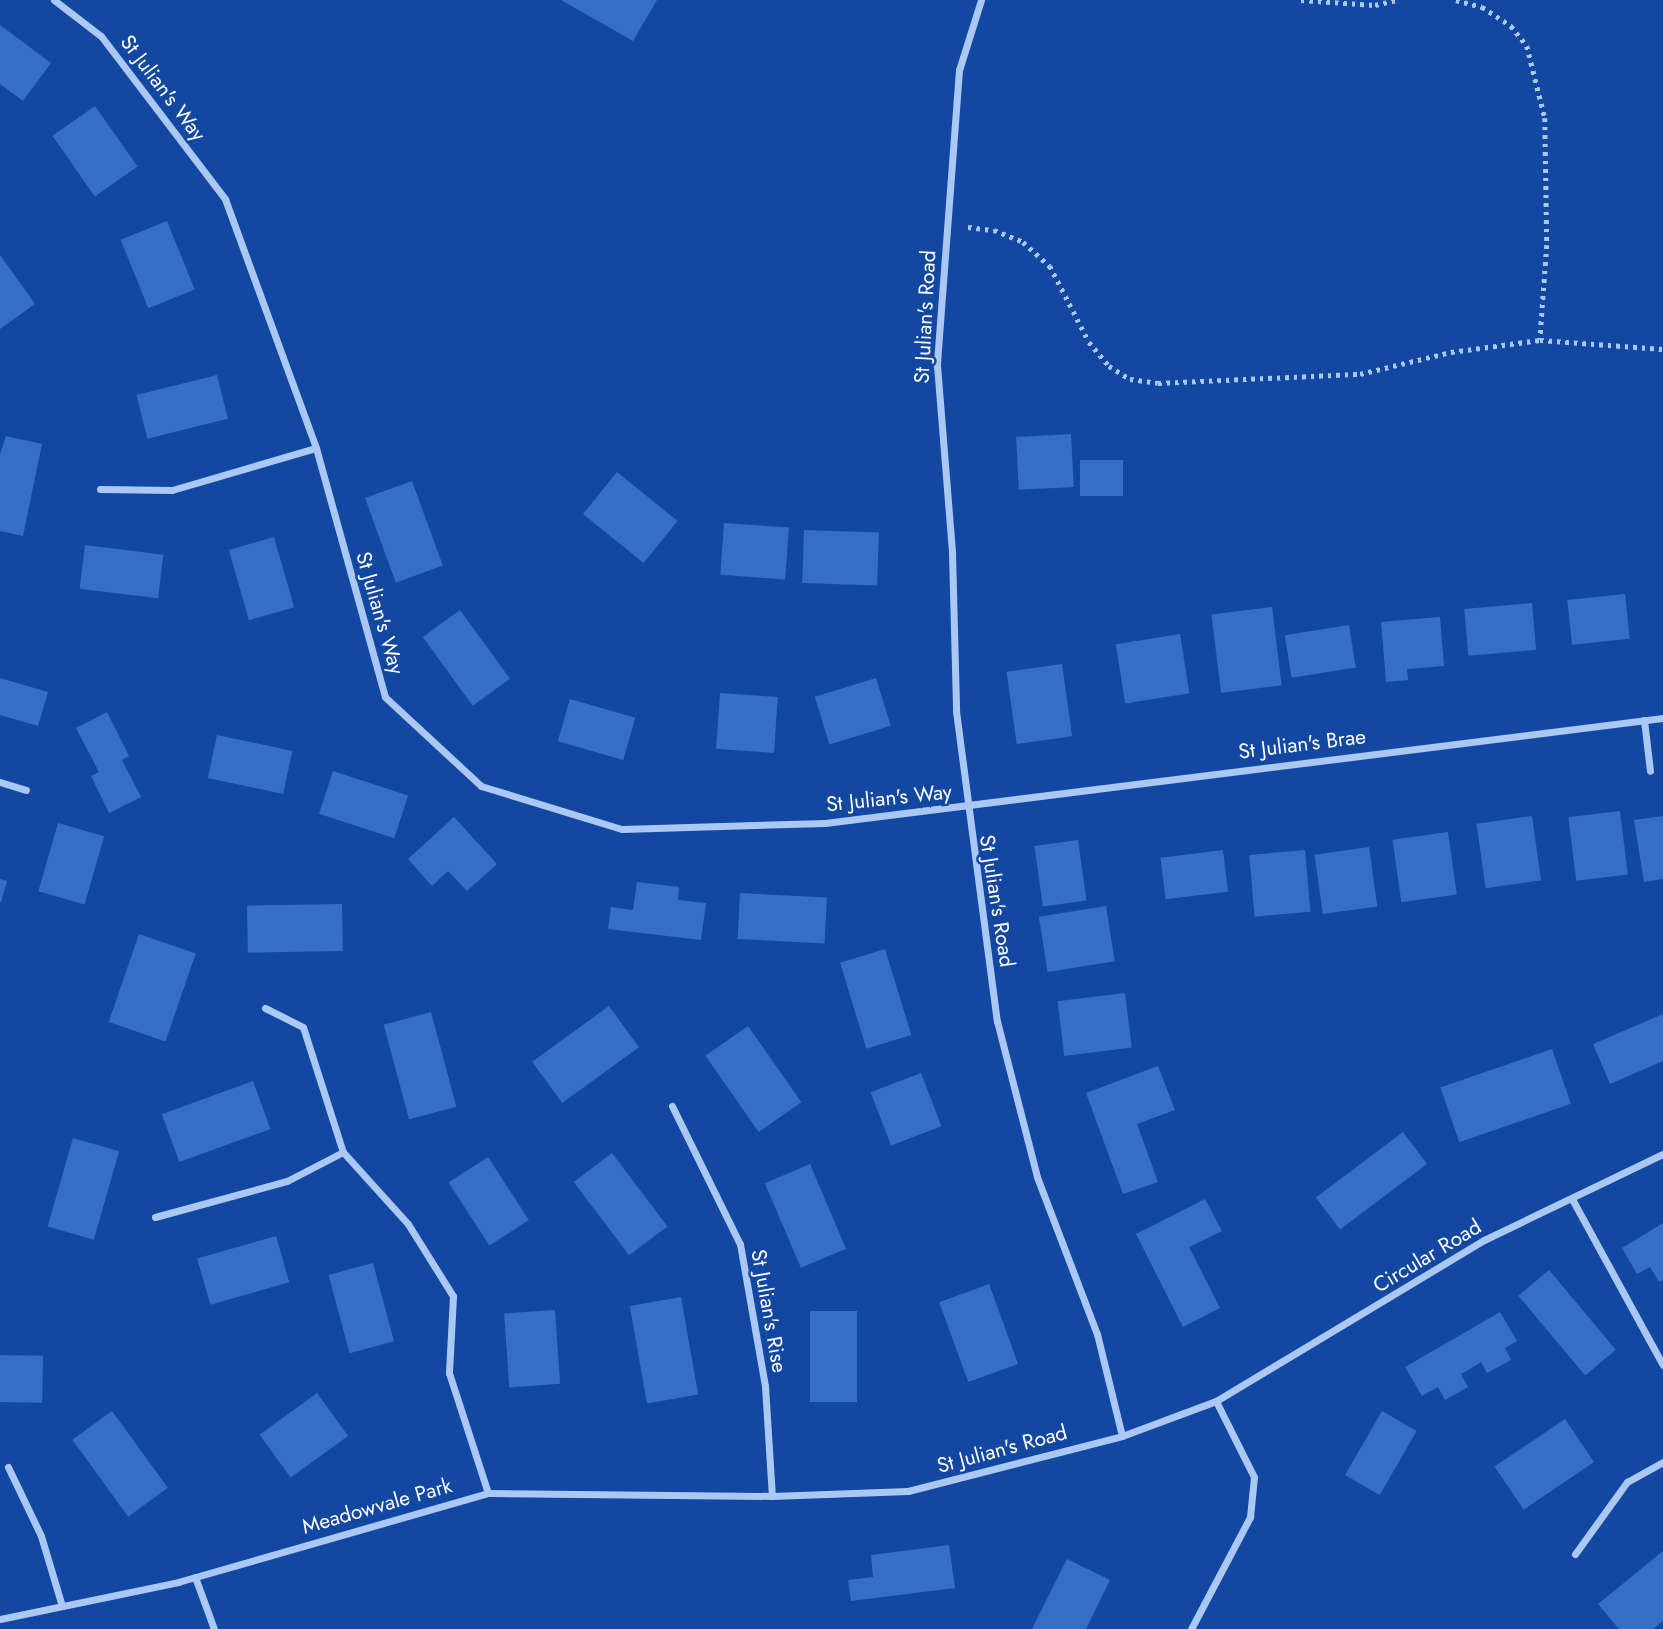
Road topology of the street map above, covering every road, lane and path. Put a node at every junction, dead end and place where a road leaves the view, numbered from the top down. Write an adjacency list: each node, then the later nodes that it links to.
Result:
1 (54, 0): 9 (street, St Julian's Way)
2 (981, 0): 6 (street, St Julian's Road)
3 (1301, 0): 4 (path)
4 (1397, 0)
5 (1456, 0): 7 (path)
6 (947, 225): 7 (path); 16 (street, St Julian's Road)
7 (1540, 340): 8 (path)
8 (1663, 349)
9 (316, 449): 10 (street); 16 (street, St Julian's Way)
10 (100, 489)
11 (1663, 718): 12 (street, St Julian's Brae)
12 (1644, 720): 13 (street); 16 (street, St Julian's Brae)
13 (1650, 771)
14 (0, 782): 15 (street)
15 (26, 790)
16 (965, 808): 25 (street, St Julian's Road)
17 (265, 1008): 19 (street)
18 (672, 1106): 29 (street, St Julian's Rise)
19 (344, 1152): 22 (street); 28 (street)
20 (1663, 1154): 21 (street, Circular Road)
21 (1572, 1199): 23 (street); 24 (street, Circular Road)
22 (155, 1217)
23 (1663, 1365)
24 (1216, 1401): 25 (street, Circular Road); 35 (street)
25 (1122, 1436): 29 (street, St Julian's Road)
26 (1663, 1462): 30 (street)
27 (8, 1467): 32 (street)
28 (488, 1493): 29 (street, Meadowvale Park); 31 (street, Meadowvale Park)
29 (772, 1496)
30 (1575, 1554)
31 (195, 1577): 32 (street, Meadowvale Park); 34 (street)
32 (62, 1606): 33 (street, Meadowvale Park)
33 (0, 1619)
34 (214, 1629)
35 (1191, 1629)

